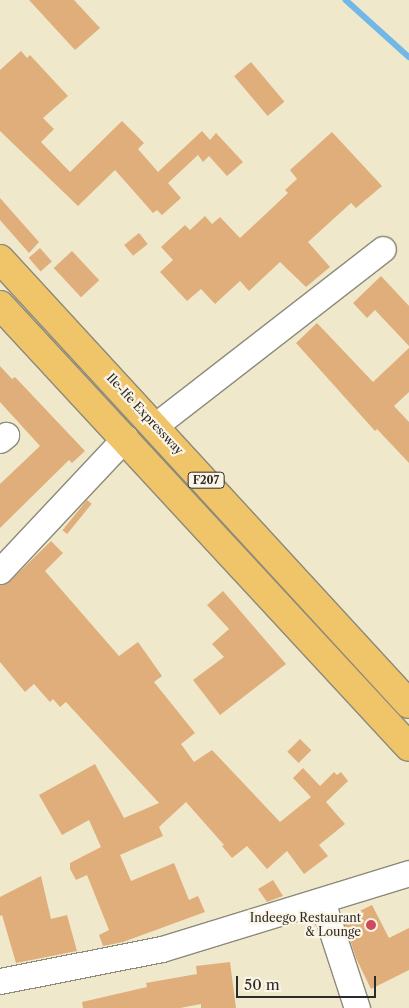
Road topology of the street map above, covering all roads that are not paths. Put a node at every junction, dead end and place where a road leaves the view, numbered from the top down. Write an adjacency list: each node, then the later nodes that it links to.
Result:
1 (383, 249): 4 (street)
2 (0, 258): 4 (main road, Ile-Ife Expressway / F207)
3 (0, 305): 5 (main road, F207)
4 (156, 425): 7 (main road, Ile-Ife Expressway / F207)
5 (125, 438): 6 (street); 8 (main road, F207)
6 (0, 570)
7 (386, 678): 8 (main road); 9 (main road, Ile-Ife Expressway / F207)
8 (366, 700): 10 (main road, F207)
9 (409, 704)
10 (409, 747)
11 (409, 873): 12 (street)
12 (322, 901): 13 (street); 14 (street)
13 (0, 981)
14 (357, 1008)

